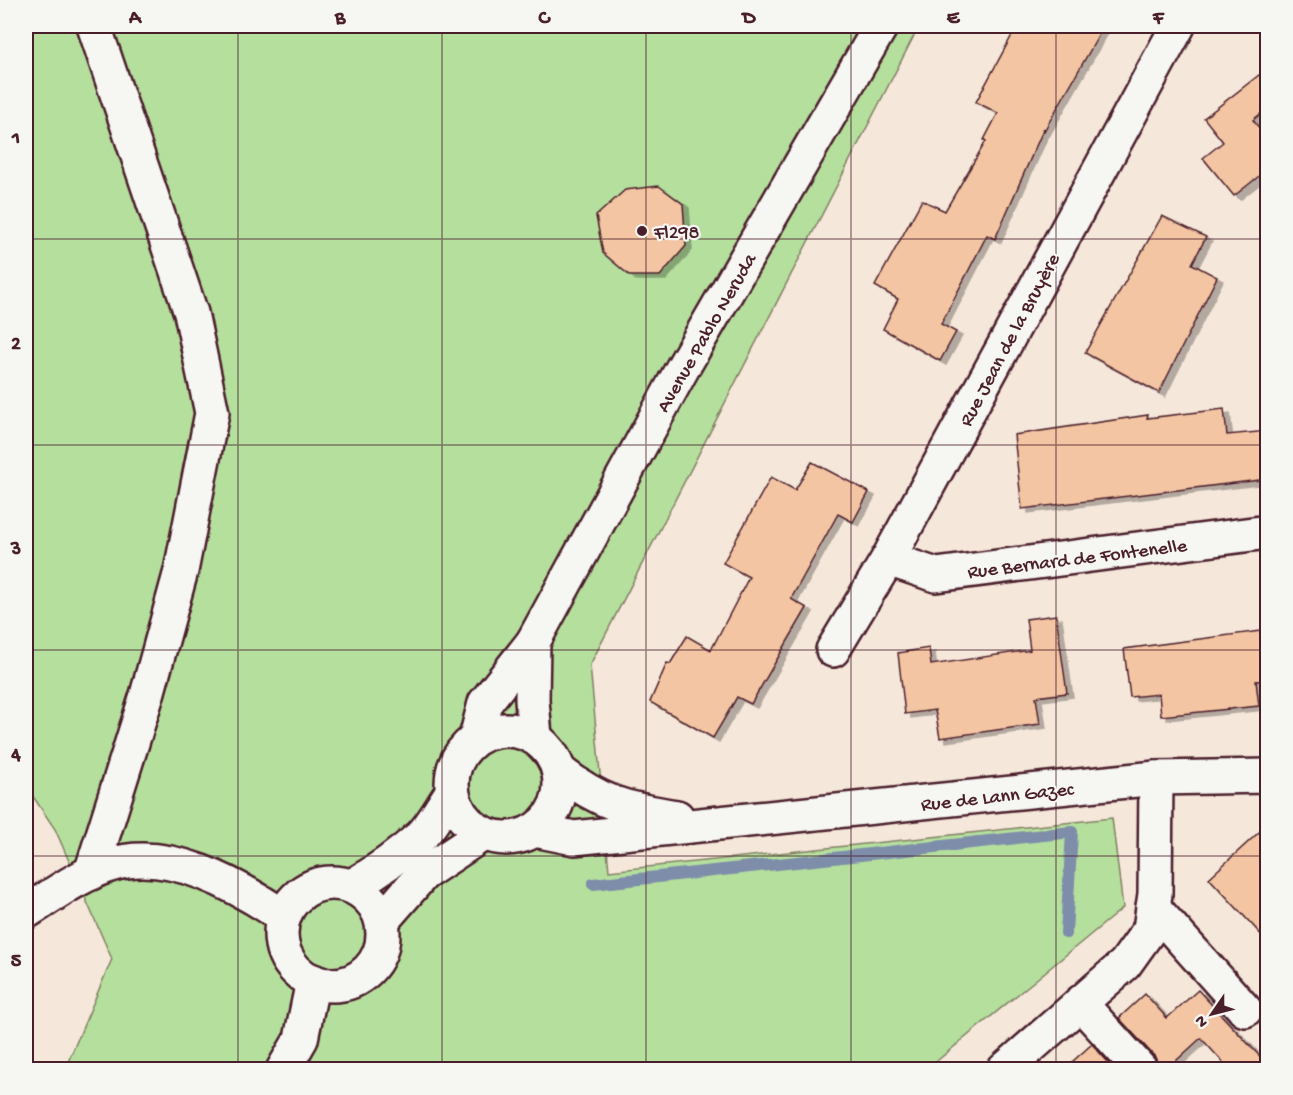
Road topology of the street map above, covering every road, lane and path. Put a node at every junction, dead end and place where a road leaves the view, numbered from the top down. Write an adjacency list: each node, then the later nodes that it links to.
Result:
1 (94, 26): 17 (street)
2 (882, 26): 6 (street, Avenue Pablo Neruda)
3 (1178, 26): 5 (street, Rue Jean de la Bruyère)
4 (1268, 532): 5 (street, Rue Bernard de Fontenelle)
5 (888, 559): 7 (street, Rue Jean de la Bruyère)
6 (533, 642): 8 (street); 9 (street, Avenue Pablo Neruda)
7 (833, 650)
8 (535, 737): 9 (street); 10 (street)
9 (476, 738): 13 (street)
10 (559, 771): 14 (street); 15 (street)
11 (1268, 776): 12 (street, Rue de Lann Gazec)
12 (1156, 778): 14 (street, Rue de Lann Gazec); 19 (street)
13 (452, 792): 16 (street); 18 (street)
14 (727, 824): 15 (street)
15 (535, 830): 16 (street)
16 (483, 834): 22 (street)
17 (91, 873): 20 (street); 21 (street)
18 (352, 886): 21 (street); 22 (street)
19 (1153, 908): 24 (street); 25 (street)
20 (26, 912)
21 (284, 917): 23 (street)
22 (382, 921): 23 (street)
23 (313, 981): 27 (street)
24 (1080, 1003): 26 (street); 28 (street)
25 (1245, 1010)
26 (1005, 1069)
27 (283, 1070)
28 (1141, 1070)

